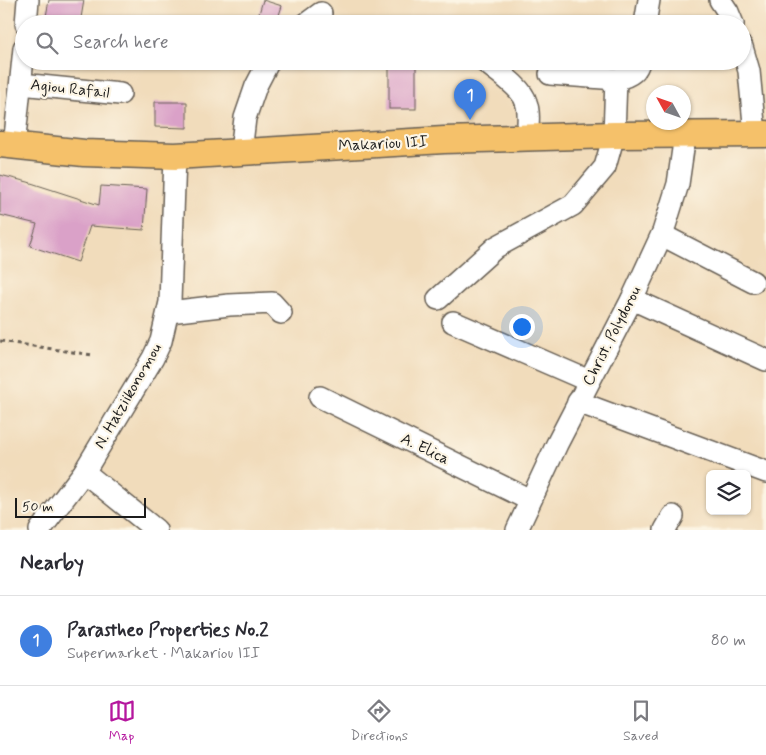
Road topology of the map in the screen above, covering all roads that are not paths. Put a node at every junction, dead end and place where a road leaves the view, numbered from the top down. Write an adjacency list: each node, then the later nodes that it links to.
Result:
1 (28, 0): 4 (street)
2 (649, 0): 5 (street)
3 (720, 0): 6 (street)
4 (27, 15)
5 (646, 15)
6 (729, 15)
7 (22, 70): 14 (street, Agiou Rafail)
8 (264, 70): 21 (street)
9 (495, 70): 19 (street)
10 (635, 70): 13 (street)
11 (749, 70): 16 (street)
12 (550, 74): 13 (street)
13 (616, 79): 17 (street)
14 (20, 84): 15 (street, Agiou Rafail); 20 (street, Agiou Rafail)
15 (120, 94)
16 (760, 134): 18 (main road, Makariou III)
17 (614, 135): 18 (main road, Makariou III); 19 (main road, Makariou III); 25 (street)
18 (684, 135): 23 (street, Christ. Polydorou)
19 (527, 138): 21 (main road, Makariou III)
20 (7, 145): 22 (main road, Makariou III)
21 (241, 152): 22 (main road, Makariou III)
22 (175, 156): 27 (street, N. Hatziikonomou)
23 (662, 235): 24 (street); 26 (street, Christ. Polydorou)
24 (753, 282)
25 (438, 299)
26 (632, 299): 30 (street); 31 (street, Christ. Polydorou)
27 (169, 312): 28 (street); 34 (street, N. Hatziikonomou)
28 (281, 313)
29 (453, 322): 31 (street)
30 (766, 360)
31 (589, 381): 33 (street, Christ. Polydorou)
32 (320, 397): 36 (street, A. Elica)
33 (578, 402): 35 (street); 36 (street, Christ. Polydorou)
34 (84, 472): 37 (street, N. Hatziikonomou); 38 (street)
35 (766, 472)
36 (530, 500): 39 (street, Christ. Polydorou)
37 (40, 530)
38 (156, 530)
39 (517, 530)

